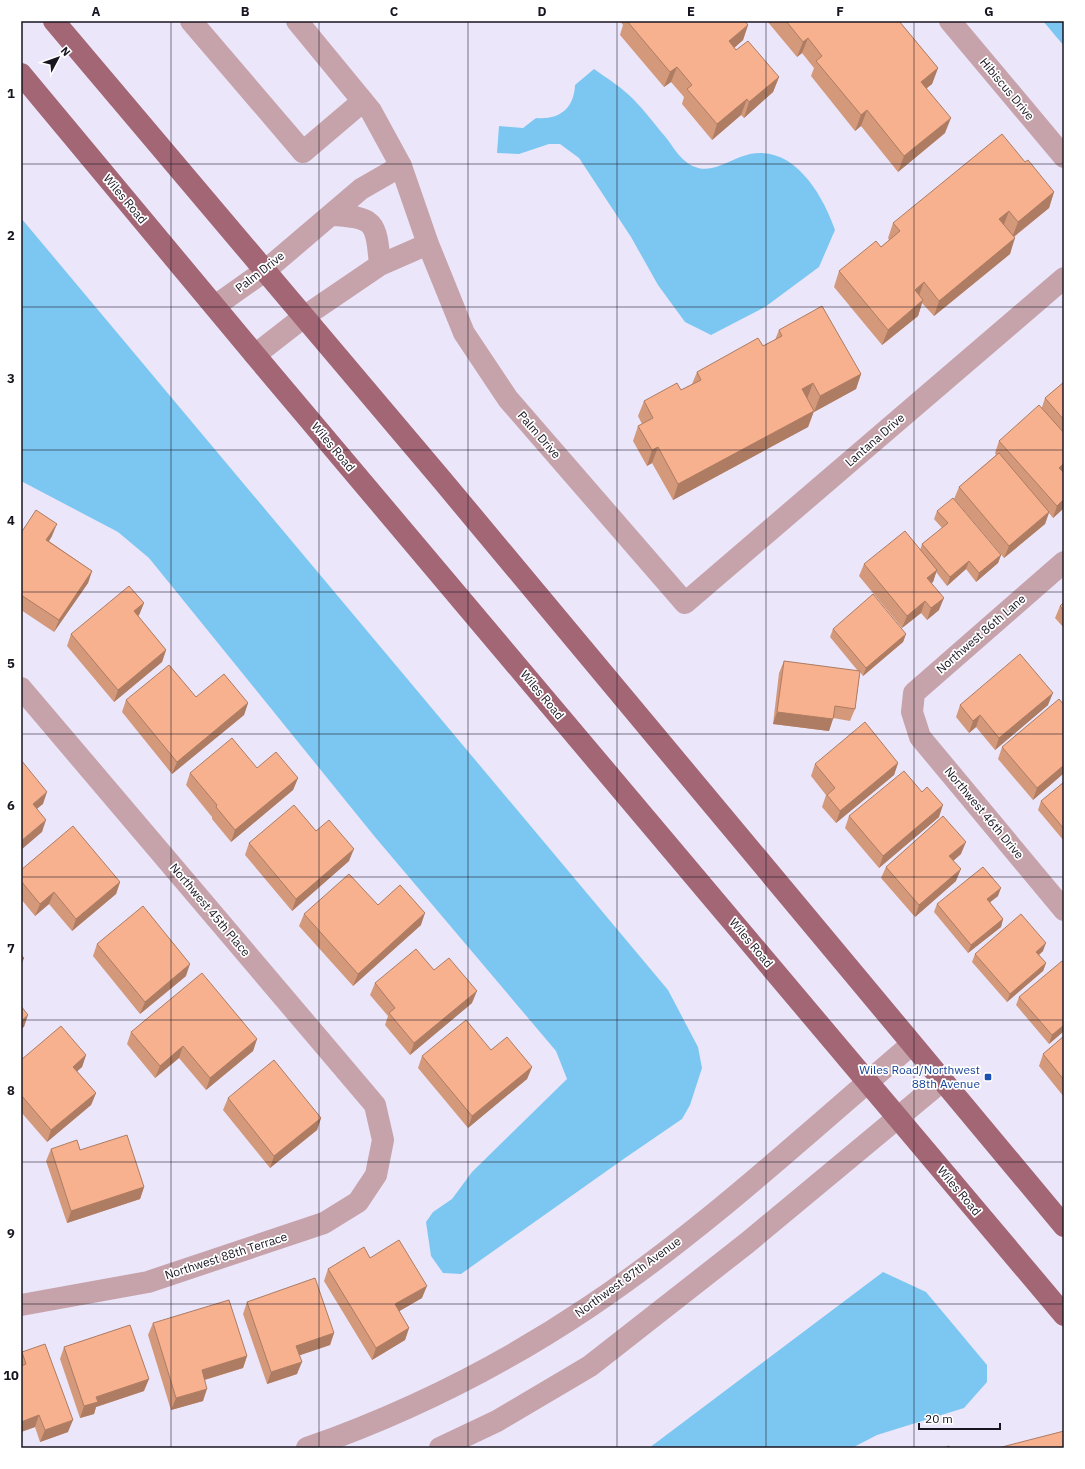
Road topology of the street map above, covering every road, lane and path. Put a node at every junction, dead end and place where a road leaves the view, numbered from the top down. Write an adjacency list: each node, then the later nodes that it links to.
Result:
1 (54, 21): 12 (main road)
2 (191, 21): 6 (street)
3 (297, 21): 6 (street, Palm Drive)
4 (950, 21): 7 (street, Hibiscus Drive)
5 (21, 74): 14 (main road, Wiles Road)
6 (363, 101): 8 (street, Palm Drive)
7 (1064, 157)
8 (402, 166): 9 (street, Palm Drive); 10 (street, Palm Drive)
9 (331, 215): 11 (street); 12 (street, Palm Drive)
10 (428, 244): 11 (street); 18 (street, Palm Drive)
11 (380, 265): 15 (street)
12 (266, 270): 14 (street, Palm Drive); 15 (main road)
13 (1064, 278): 18 (street, Lantana Drive)
14 (214, 306): 16 (main road, Wiles Road)
15 (305, 316): 16 (street); 22 (main road)
16 (255, 354): 24 (main road, Wiles Road)
17 (1064, 562): 20 (street, Northwest 86th Lane)
18 (685, 603)
19 (21, 688): 26 (street, Northwest 45th Place)
20 (912, 712): 21 (street, Northwest 46th Drive)
21 (1064, 910)
22 (911, 1045): 23 (main road); 24 (street, Northwest 87th Avenue)
23 (942, 1081): 25 (street); 27 (main road)
24 (867, 1082): 25 (main road, Wiles Road); 30 (street, Northwest 87th Avenue)
25 (898, 1118): 29 (main road, Wiles Road); 31 (street)
26 (383, 1140): 28 (street, Northwest 88th Terrace)
27 (1064, 1226)
28 (21, 1304)
29 (1064, 1315)
30 (307, 1448)
31 (440, 1448)

